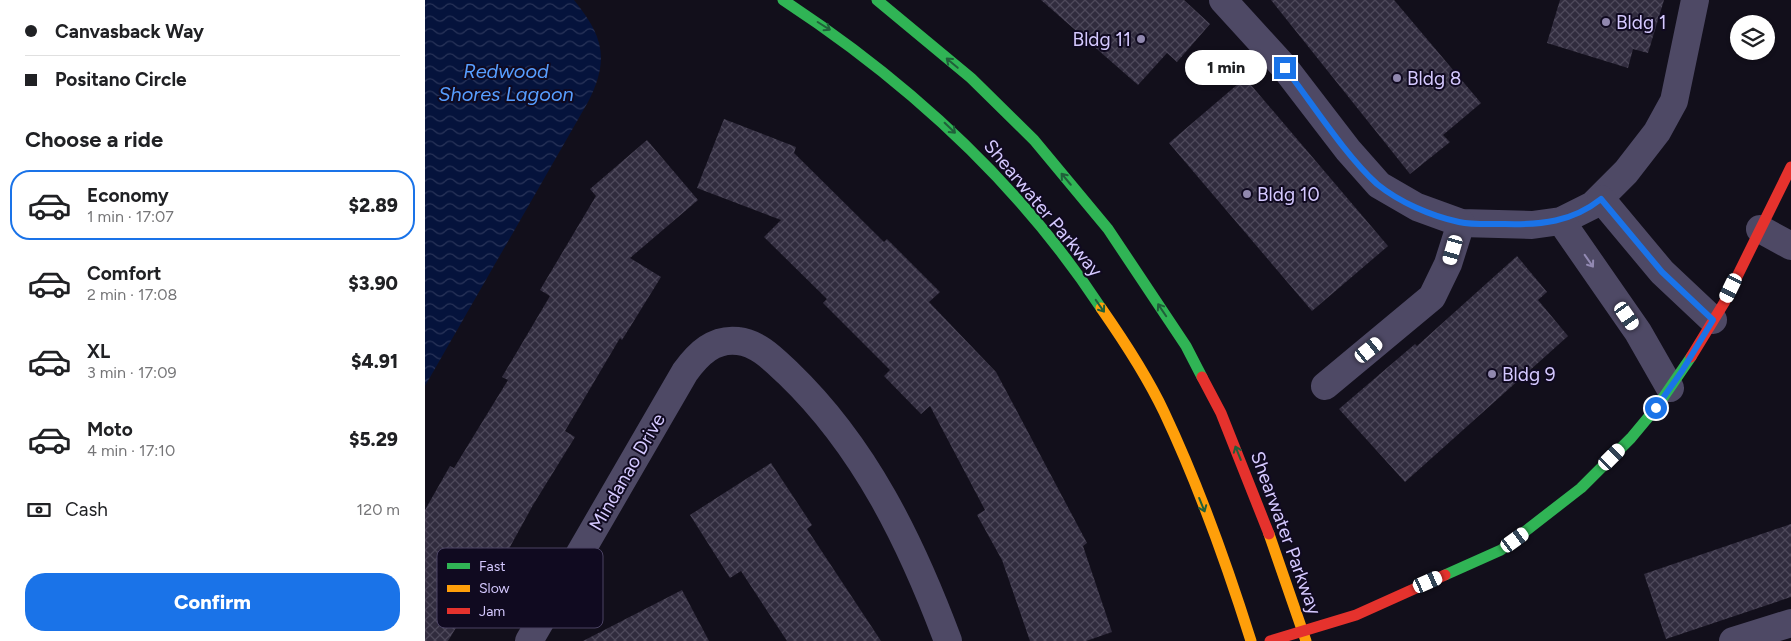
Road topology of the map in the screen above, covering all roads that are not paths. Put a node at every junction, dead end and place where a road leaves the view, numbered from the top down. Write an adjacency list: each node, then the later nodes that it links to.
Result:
1 (783, 0): 20 (main road, Shearwater Parkway, one-way to 20)
2 (877, 0): 17 (main road, Shearwater Parkway, one-way to 2)
3 (1223, 0): 8 (street)
4 (1695, 0): 6 (street)
5 (1791, 167): 9 (main road)
6 (1601, 199): 7 (street); 11 (street)
7 (1561, 221): 8 (street); 13 (street, one-way to 13)
8 (1461, 222): 12 (street)
9 (1760, 229): 10 (street); 11 (main road)
10 (1791, 246)
11 (1713, 320): 13 (main road)
12 (1325, 386)
13 (1670, 388): 17 (main road)
14 (583, 548): 19 (street, Mindanao Drive)
15 (1791, 623): 22 (street)
16 (537, 628): 18 (street, Mindanao Drive)
17 (1305, 635): 21 (main road)
18 (529, 641)
19 (948, 641)
20 (1251, 641)
21 (1270, 641)
22 (1733, 641)

